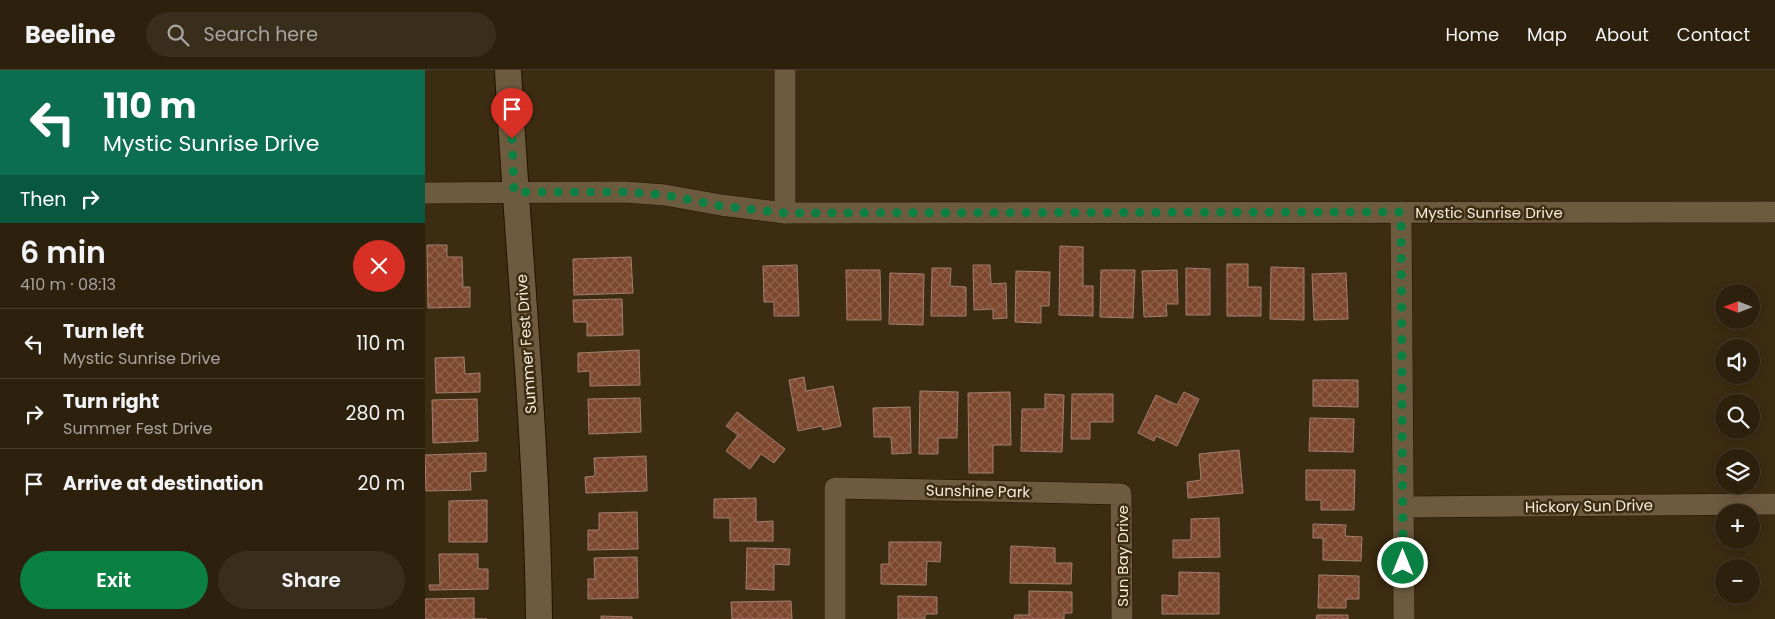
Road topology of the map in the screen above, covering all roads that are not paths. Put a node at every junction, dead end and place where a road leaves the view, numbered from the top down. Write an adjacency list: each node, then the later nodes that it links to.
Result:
1 (508, 70): 3 (street, Summer Fest Drive)
2 (785, 70): 7 (street)
3 (514, 192): 4 (street, Mystic Sunrise Drive); 7 (street, Mystic Sunrise Drive); 11 (street, Summer Fest Drive)
4 (425, 193)
5 (1401, 212): 6 (street, Mystic Sunrise Drive); 7 (street, Mystic Sunrise Drive); 10 (street)
6 (1775, 212)
7 (785, 213)
8 (1121, 494): 12 (street, Sunshine Park); 13 (street, Sun Bay Drive)
9 (1775, 504): 10 (street, Hickory Sun Drive)
10 (1403, 507): 14 (street)
11 (539, 619)
12 (835, 619)
13 (1122, 619)
14 (1403, 619)

